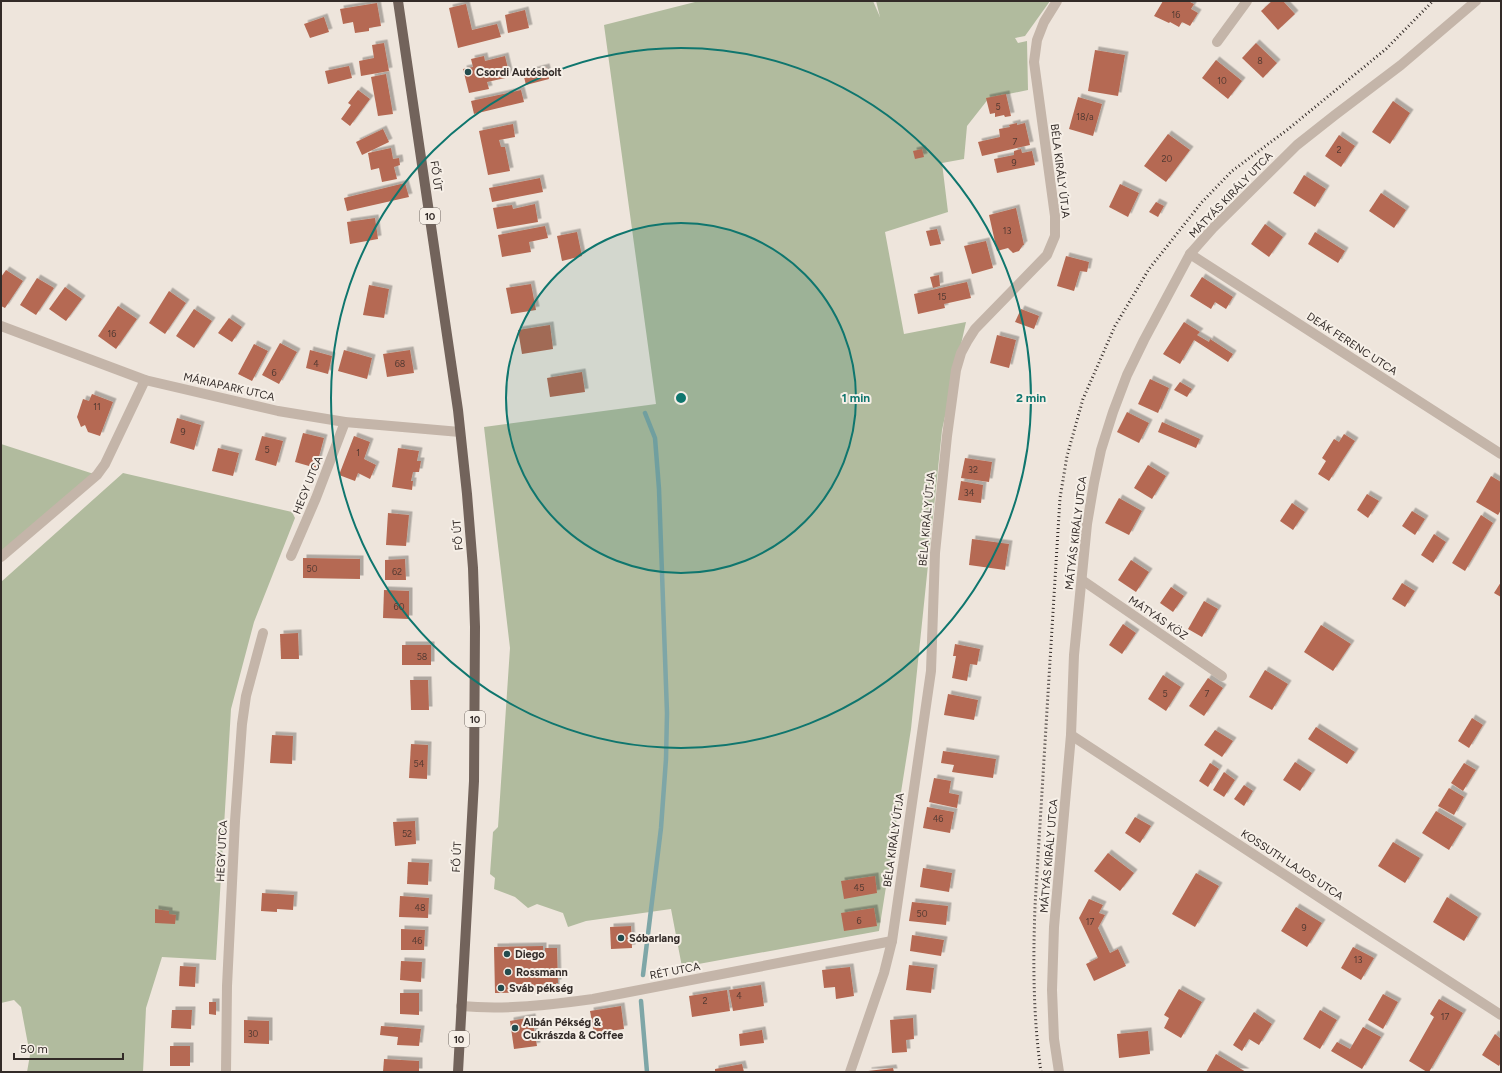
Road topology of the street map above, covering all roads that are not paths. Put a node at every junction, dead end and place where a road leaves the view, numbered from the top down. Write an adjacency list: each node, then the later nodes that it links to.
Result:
1 (398, 1): 10 (main road, FŐ ÚT / 10)
2 (1057, 1): 18 (street, BÉLA KIRÁLY ÚTJA)
3 (1247, 1): 5 (street)
4 (1476, 1): 6 (street, MÁTYÁS KIRÁLY UTCA)
5 (1217, 42)
6 (1190, 254): 11 (street, DEÁK FERENC UTCA); 14 (street, MÁTYÁS KIRÁLY UTCA)
7 (1, 326): 8 (street, MÁRIAPARK UTCA)
8 (145, 380): 9 (street, MÁRIAPARK UTCA); 13 (street)
9 (345, 422): 10 (street, MÁRIAPARK UTCA); 12 (street, HEGY UTCA)
10 (460, 432): 19 (main road, FŐ ÚT / 10)
11 (1501, 454)
12 (291, 556)
13 (1, 557)
14 (1082, 580): 16 (street, MÁTYÁS KÖZ); 17 (street, MÁTYÁS KIRÁLY UTCA)
15 (263, 633): 21 (street, HEGY UTCA)
16 (1222, 676)
17 (1072, 734): 20 (street, KOSSUTH LAJOS UTCA); 24 (street, MÁTYÁS KIRÁLY UTCA)
18 (892, 941): 19 (street, RÉT UTCA); 23 (street, BÉLA KIRÁLY ÚTJA)
19 (461, 1006): 22 (main road, FŐ ÚT / 10)
20 (1501, 1015)
21 (226, 1072)
22 (458, 1072)
23 (850, 1072)
24 (1059, 1072)

